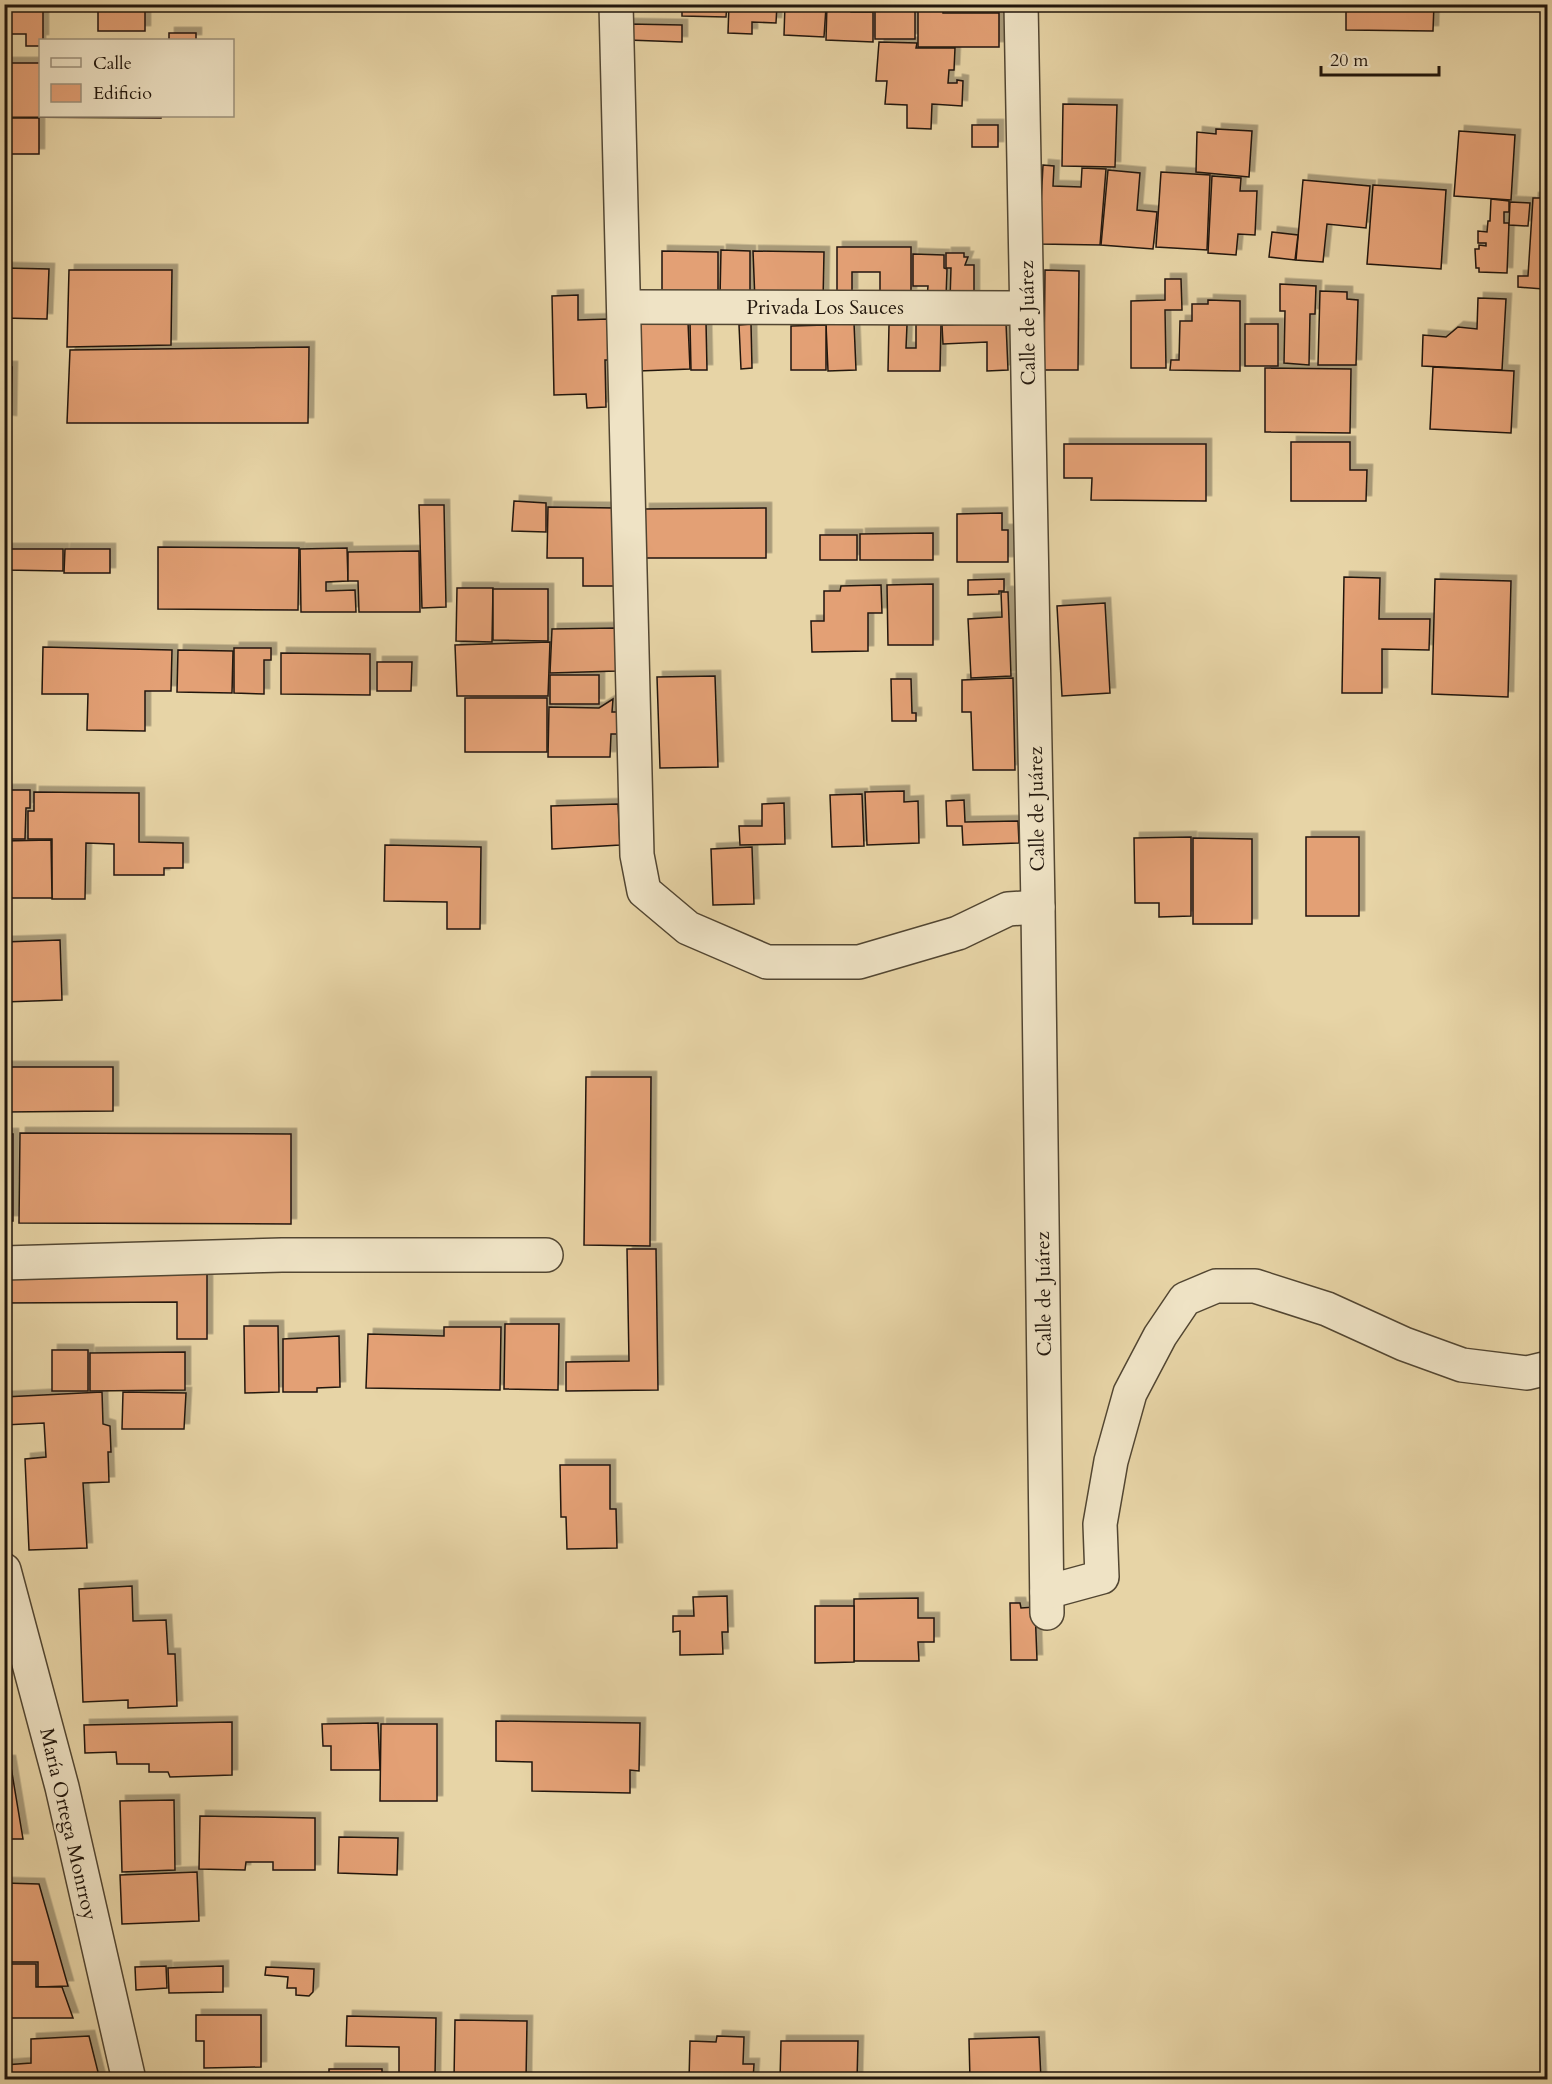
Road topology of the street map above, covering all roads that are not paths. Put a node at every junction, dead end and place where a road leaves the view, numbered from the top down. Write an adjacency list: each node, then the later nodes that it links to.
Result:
1 (616, 4): 3 (street)
2 (1021, 4): 4 (street, Calle de Juárez)
3 (625, 307): 4 (street, Privada Los Sauces); 5 (street)
4 (1026, 308): 5 (street, Calle de Juárez)
5 (1038, 907): 8 (street, Calle de Juárez)
6 (546, 1255): 7 (street)
7 (4, 1263)
8 (1547, 1369)
9 (4, 1570): 10 (street, María Ortega Monrroy)
10 (15, 1655): 11 (street, María Ortega Monrroy)
11 (129, 2079)

